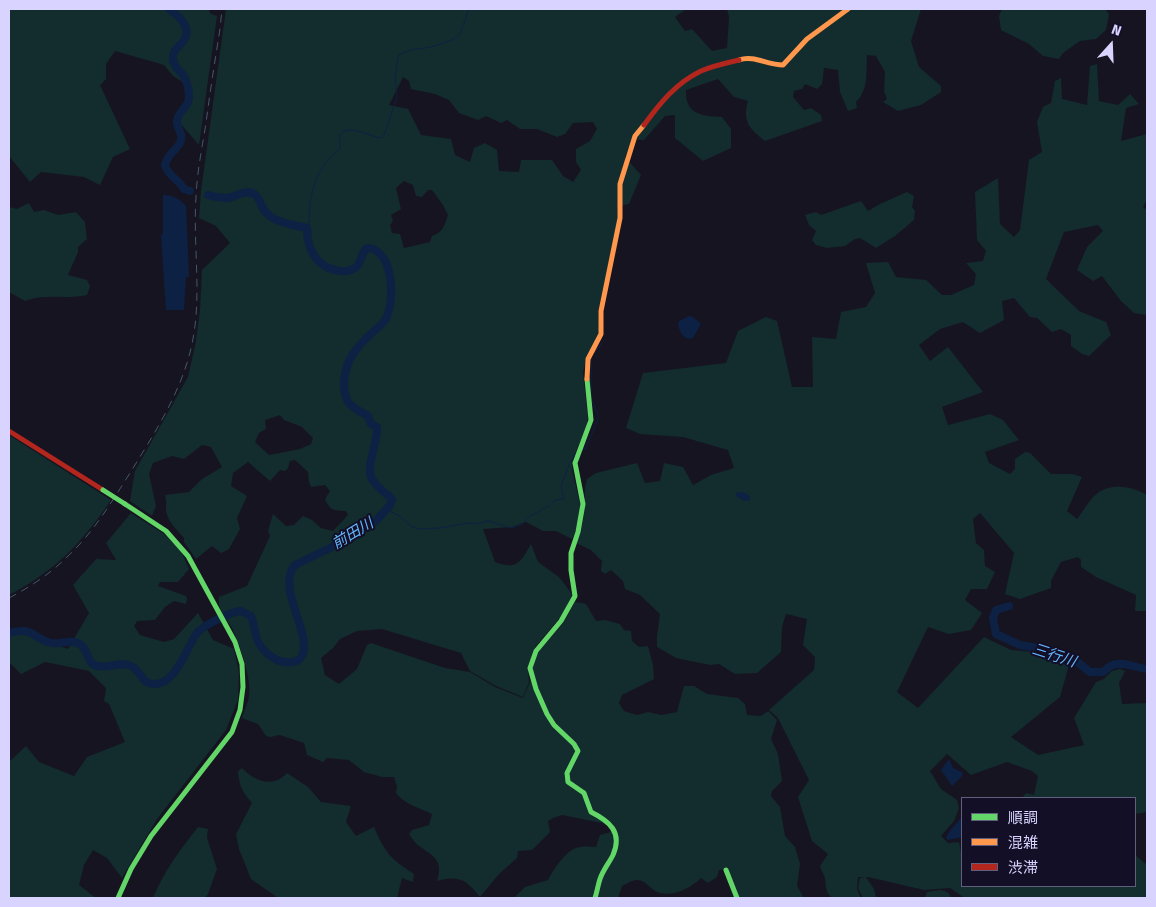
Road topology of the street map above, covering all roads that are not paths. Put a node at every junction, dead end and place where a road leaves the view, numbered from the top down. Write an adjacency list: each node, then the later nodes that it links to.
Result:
1 (848, 9): 5 (main road)
2 (9, 431): 4 (main road, bridge)
3 (726, 870): 6 (main road)
4 (118, 898)
5 (595, 898)
6 (737, 898)

